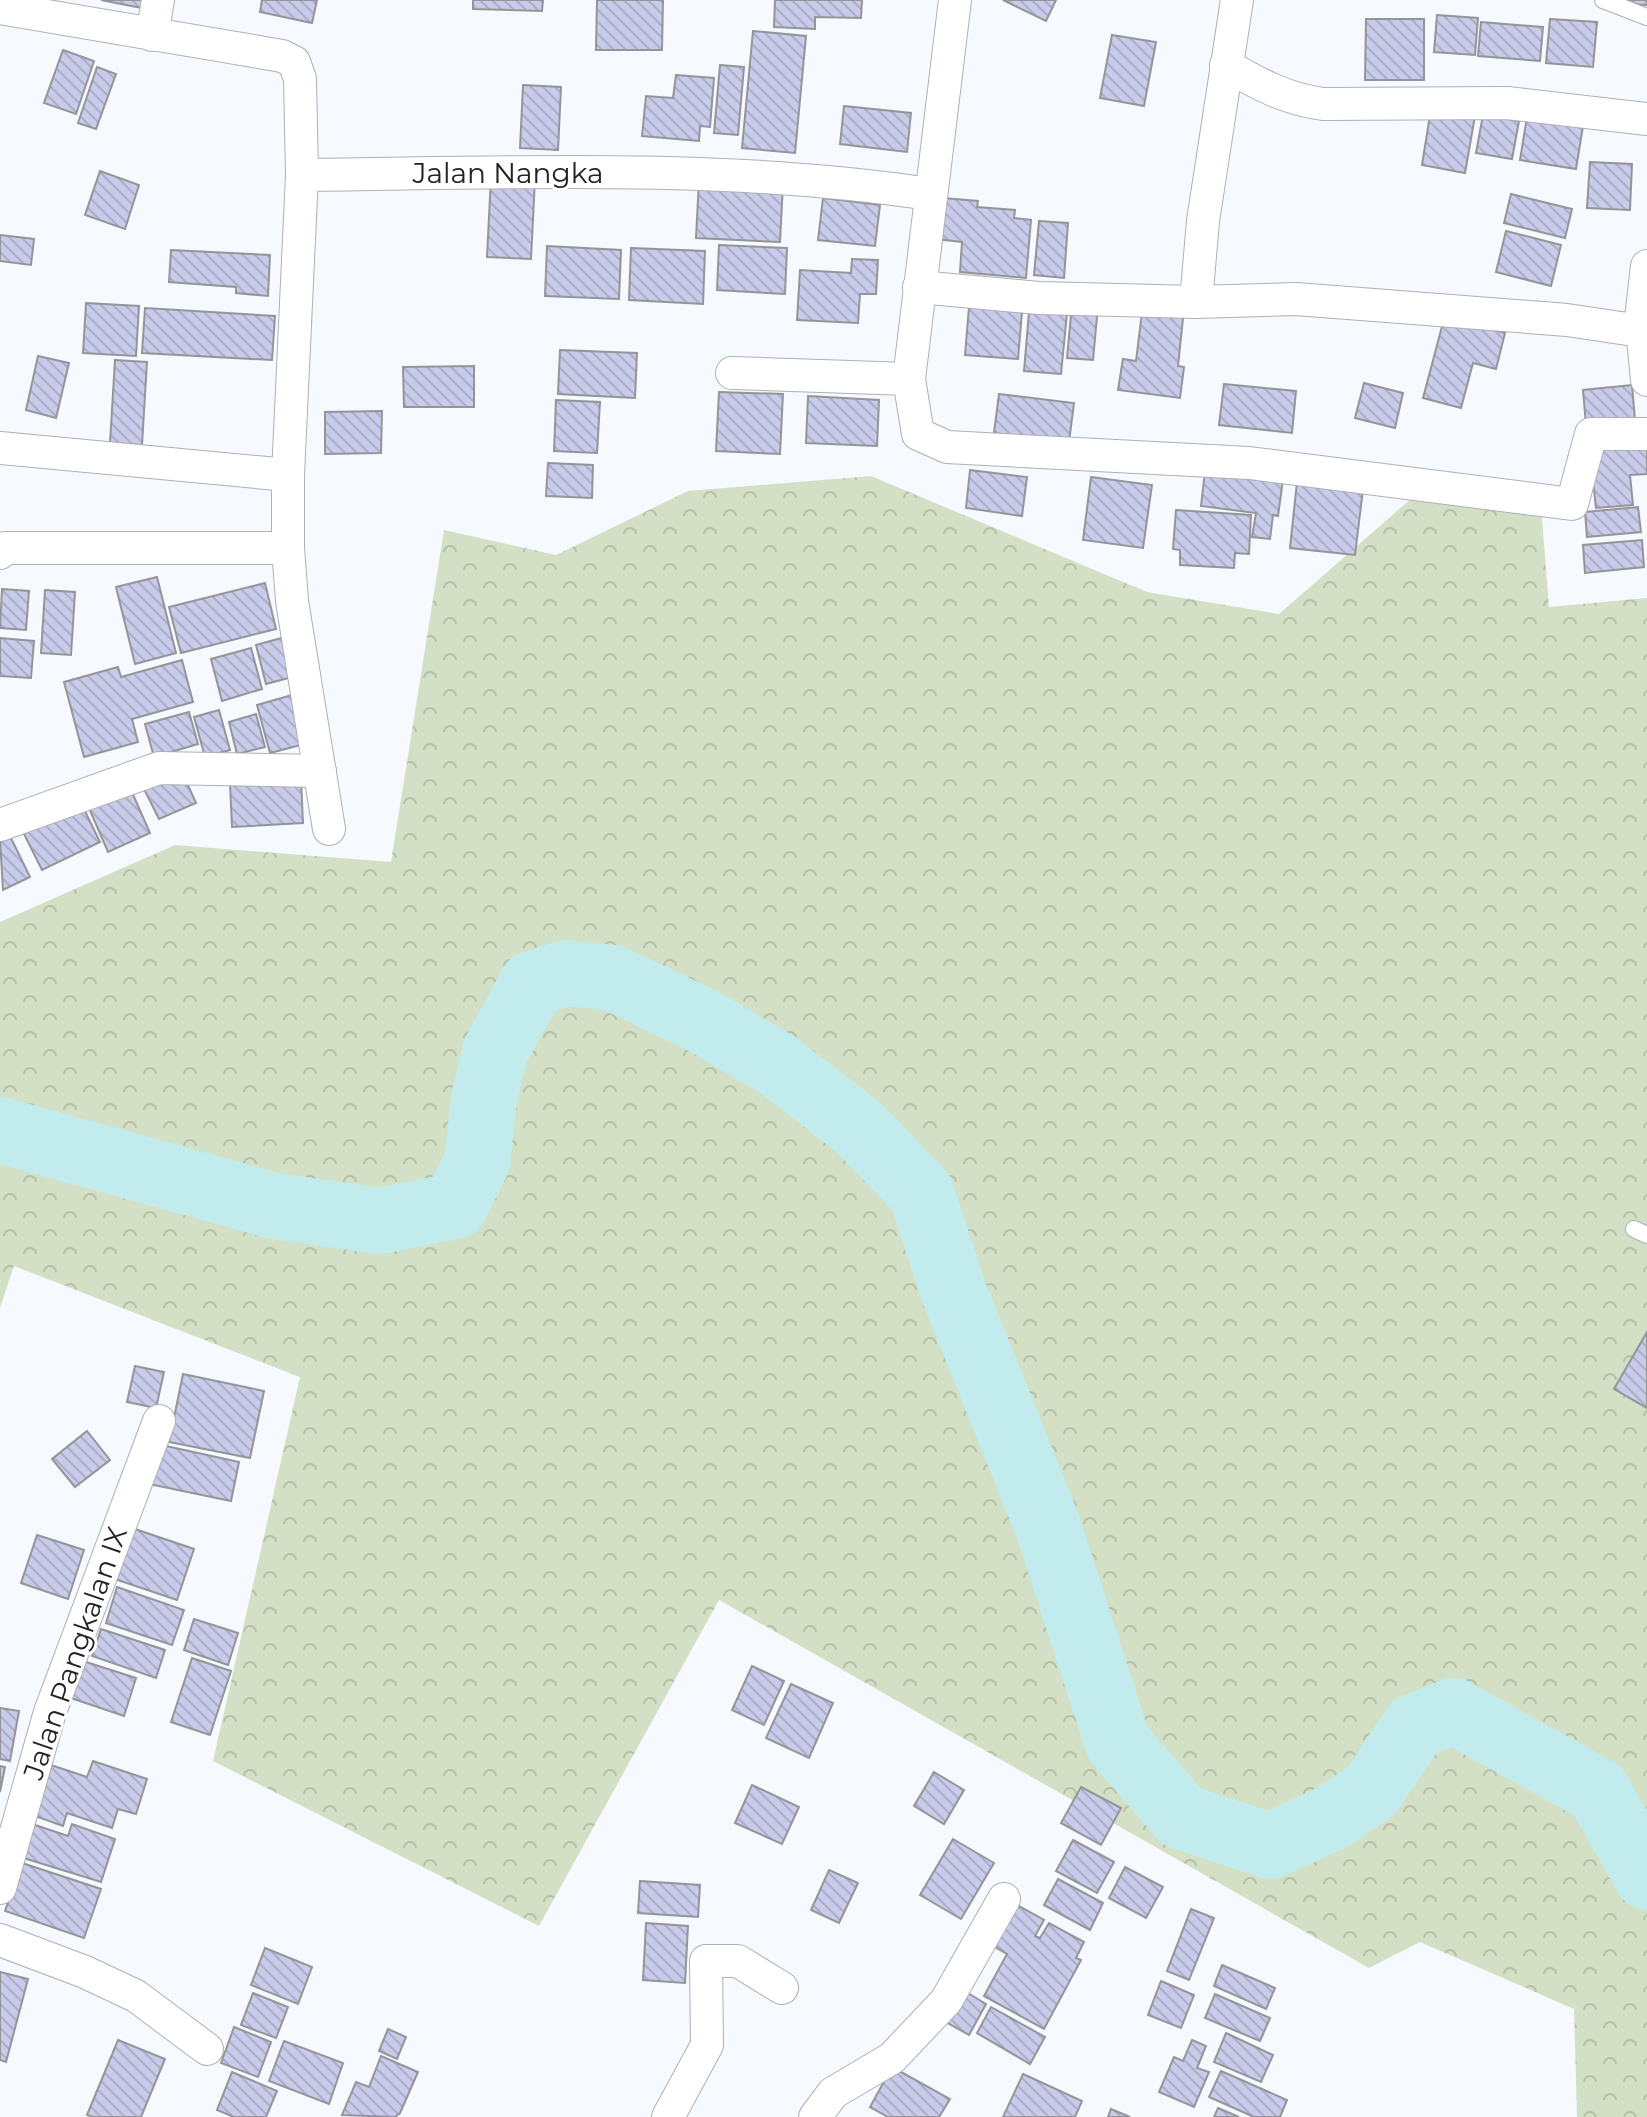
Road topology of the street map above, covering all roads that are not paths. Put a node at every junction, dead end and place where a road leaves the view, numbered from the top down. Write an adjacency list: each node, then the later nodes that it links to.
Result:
1 (158, 0): 8 (street)
2 (955, 0): 12 (street)
3 (1237, 0): 9 (street)
4 (1603, 0): 7 (lane)
5 (37, 7): 6 (street); 8 (street)
6 (0, 8)
7 (1647, 17)
8 (152, 35): 11 (street)
9 (1226, 65): 10 (street); 15 (street)
10 (1647, 119)
11 (302, 175): 12 (street, Jalan Nangka); 22 (street)
12 (929, 194): 14 (street)
13 (1647, 266): 16 (street)
14 (919, 287): 15 (street); 18 (street)
15 (1196, 302): 16 (street)
16 (1643, 322): 19 (street)
17 (732, 373): 18 (street)
18 (909, 379): 20 (street)
19 (1647, 380)
20 (1647, 434)
21 (0, 448): 22 (street)
22 (288, 475): 23 (street)
23 (288, 548): 24 (street); 25 (street)
24 (0, 553)
25 (320, 771): 26 (street); 27 (street)
26 (0, 825)
27 (329, 829)
28 (159, 1421): 29 (street, Jalan Pangkalan IX)
29 (0, 1888)
30 (1004, 1899): 35 (street)
31 (0, 1940): 33 (street)
32 (782, 1988): 34 (street)
33 (207, 2049)
34 (668, 2117)
35 (815, 2117)

